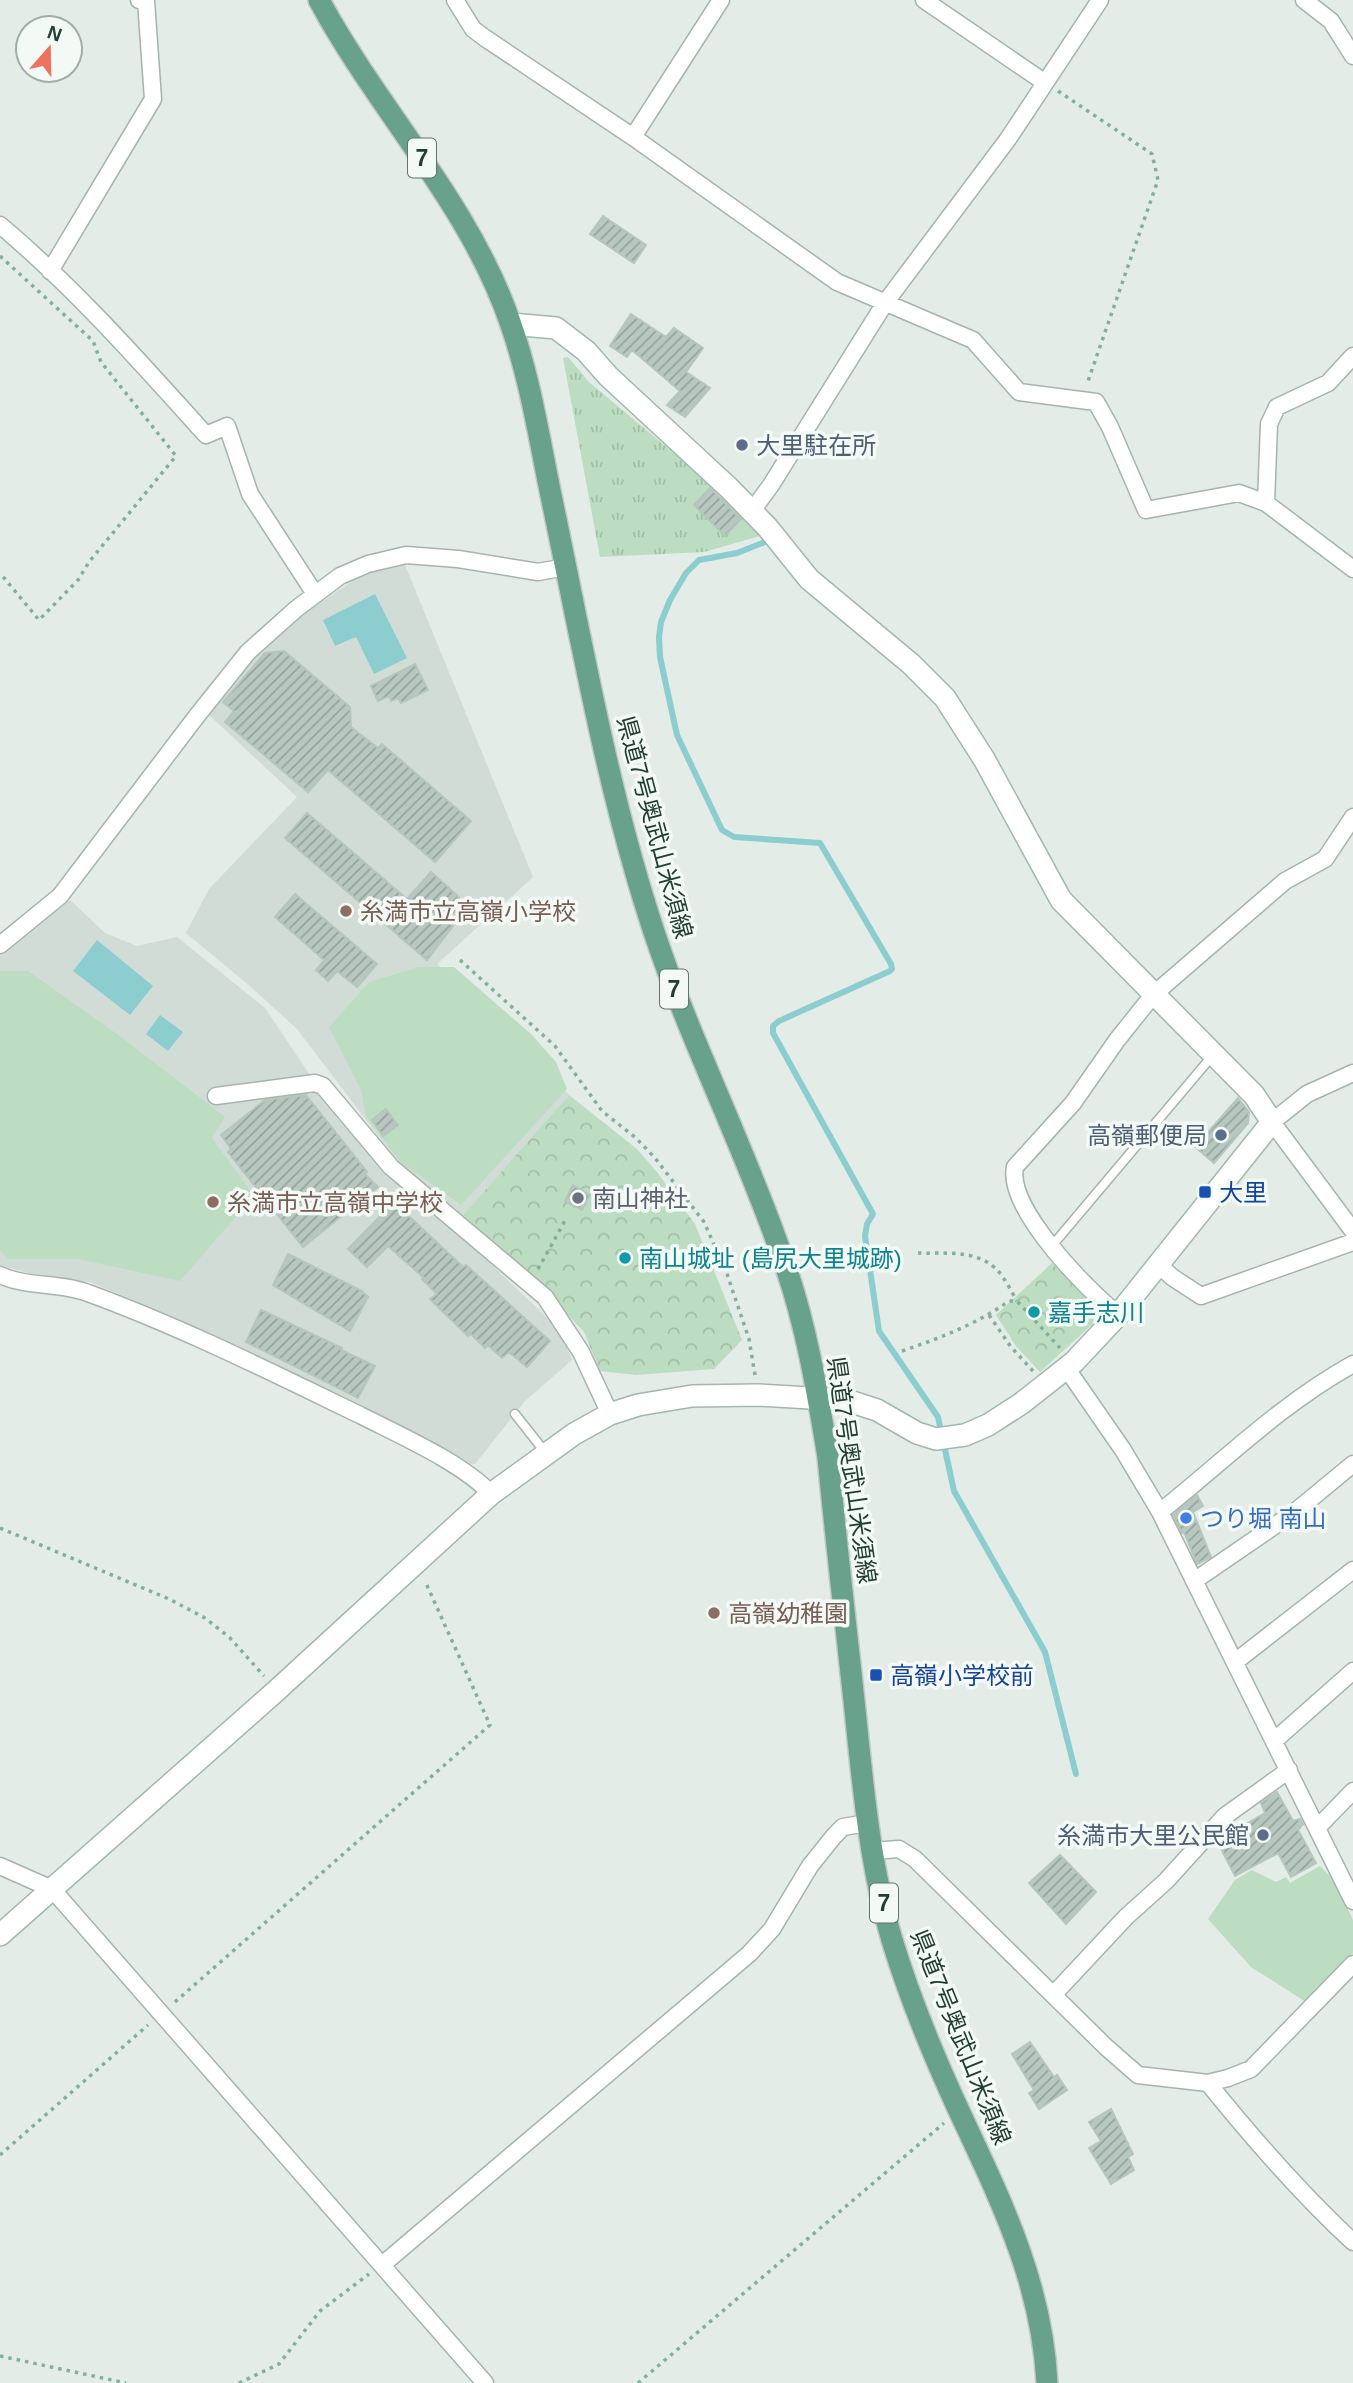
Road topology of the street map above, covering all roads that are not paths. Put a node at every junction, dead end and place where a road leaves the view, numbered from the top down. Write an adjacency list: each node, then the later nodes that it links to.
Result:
1 (139, 0): 12 (street)
2 (319, 0): 14 (main road, 県道7号奥武山米須線 / 7)
3 (455, 0): 10 (street)
4 (720, 0): 10 (street)
5 (924, 0): 9 (street)
6 (1100, 0): 9 (street)
7 (1304, 0): 8 (street)
8 (1353, 56)
9 (1044, 82): 13 (street)
10 (633, 137): 13 (street)
11 (0, 225): 12 (street)
12 (50, 271): 20 (street)
13 (885, 303): 16 (street); 17 (street)
14 (511, 324): 17 (street); 18 (main road, 県道7号奥武山米須線 / 7)
15 (1353, 356): 16 (street)
16 (1266, 503): 19 (street)
17 (751, 511): 23 (street)
18 (566, 567): 20 (street); 36 (main road, 県道7号奥武山米須線 / 7)
19 (1353, 569)
20 (315, 594): 22 (street)
21 (1353, 817): 23 (street)
22 (0, 944)
23 (1153, 995): 24 (street); 30 (street)
24 (1213, 1055): 27 (street); 30 (lane)
25 (1353, 1073): 27 (street)
26 (216, 1096): 38 (street)
27 (1272, 1122): 28 (street); 31 (street)
28 (1353, 1231)
29 (1353, 1242): 31 (street)
30 (1051, 1247): 33 (street)
31 (1159, 1265): 33 (street)
32 (0, 1275): 41 (street)
33 (1118, 1315): 35 (street)
34 (1353, 1364): 42 (street)
35 (1071, 1366): 36 (street); 42 (street)
36 (819, 1398): 38 (street); 50 (main road, 県道7号奥武山米須線 / 7)
37 (514, 1414): 39 (lane)
38 (610, 1414): 39 (street)
39 (547, 1454): 41 (street)
40 (1353, 1464): 44 (street)
41 (491, 1494): 54 (street)
42 (1160, 1512): 44 (street)
43 (1353, 1570): 45 (street)
44 (1194, 1581): 45 (street)
45 (1235, 1662): 47 (street)
46 (1353, 1671): 47 (street)
47 (1274, 1741): 48 (street)
48 (1289, 1770): 51 (street); 58 (street)
49 (1353, 1791): 51 (street)
50 (867, 1823): 52 (main road, 県道7号奥武山米須線 / 7); 61 (street)
51 (1317, 1828): 55 (street)
52 (873, 1851): 58 (street); 63 (main road, 県道7号奥武山米須線 / 7)
53 (0, 1866): 54 (street)
54 (52, 1889): 56 (street); 61 (street)
55 (1353, 1901)
56 (0, 1935)
57 (1353, 1964): 59 (street)
58 (1054, 1994): 59 (street)
59 (1208, 2083): 60 (street)
60 (1353, 2242)
61 (382, 2265): 62 (street)
62 (485, 2383)
63 (1047, 2383)

